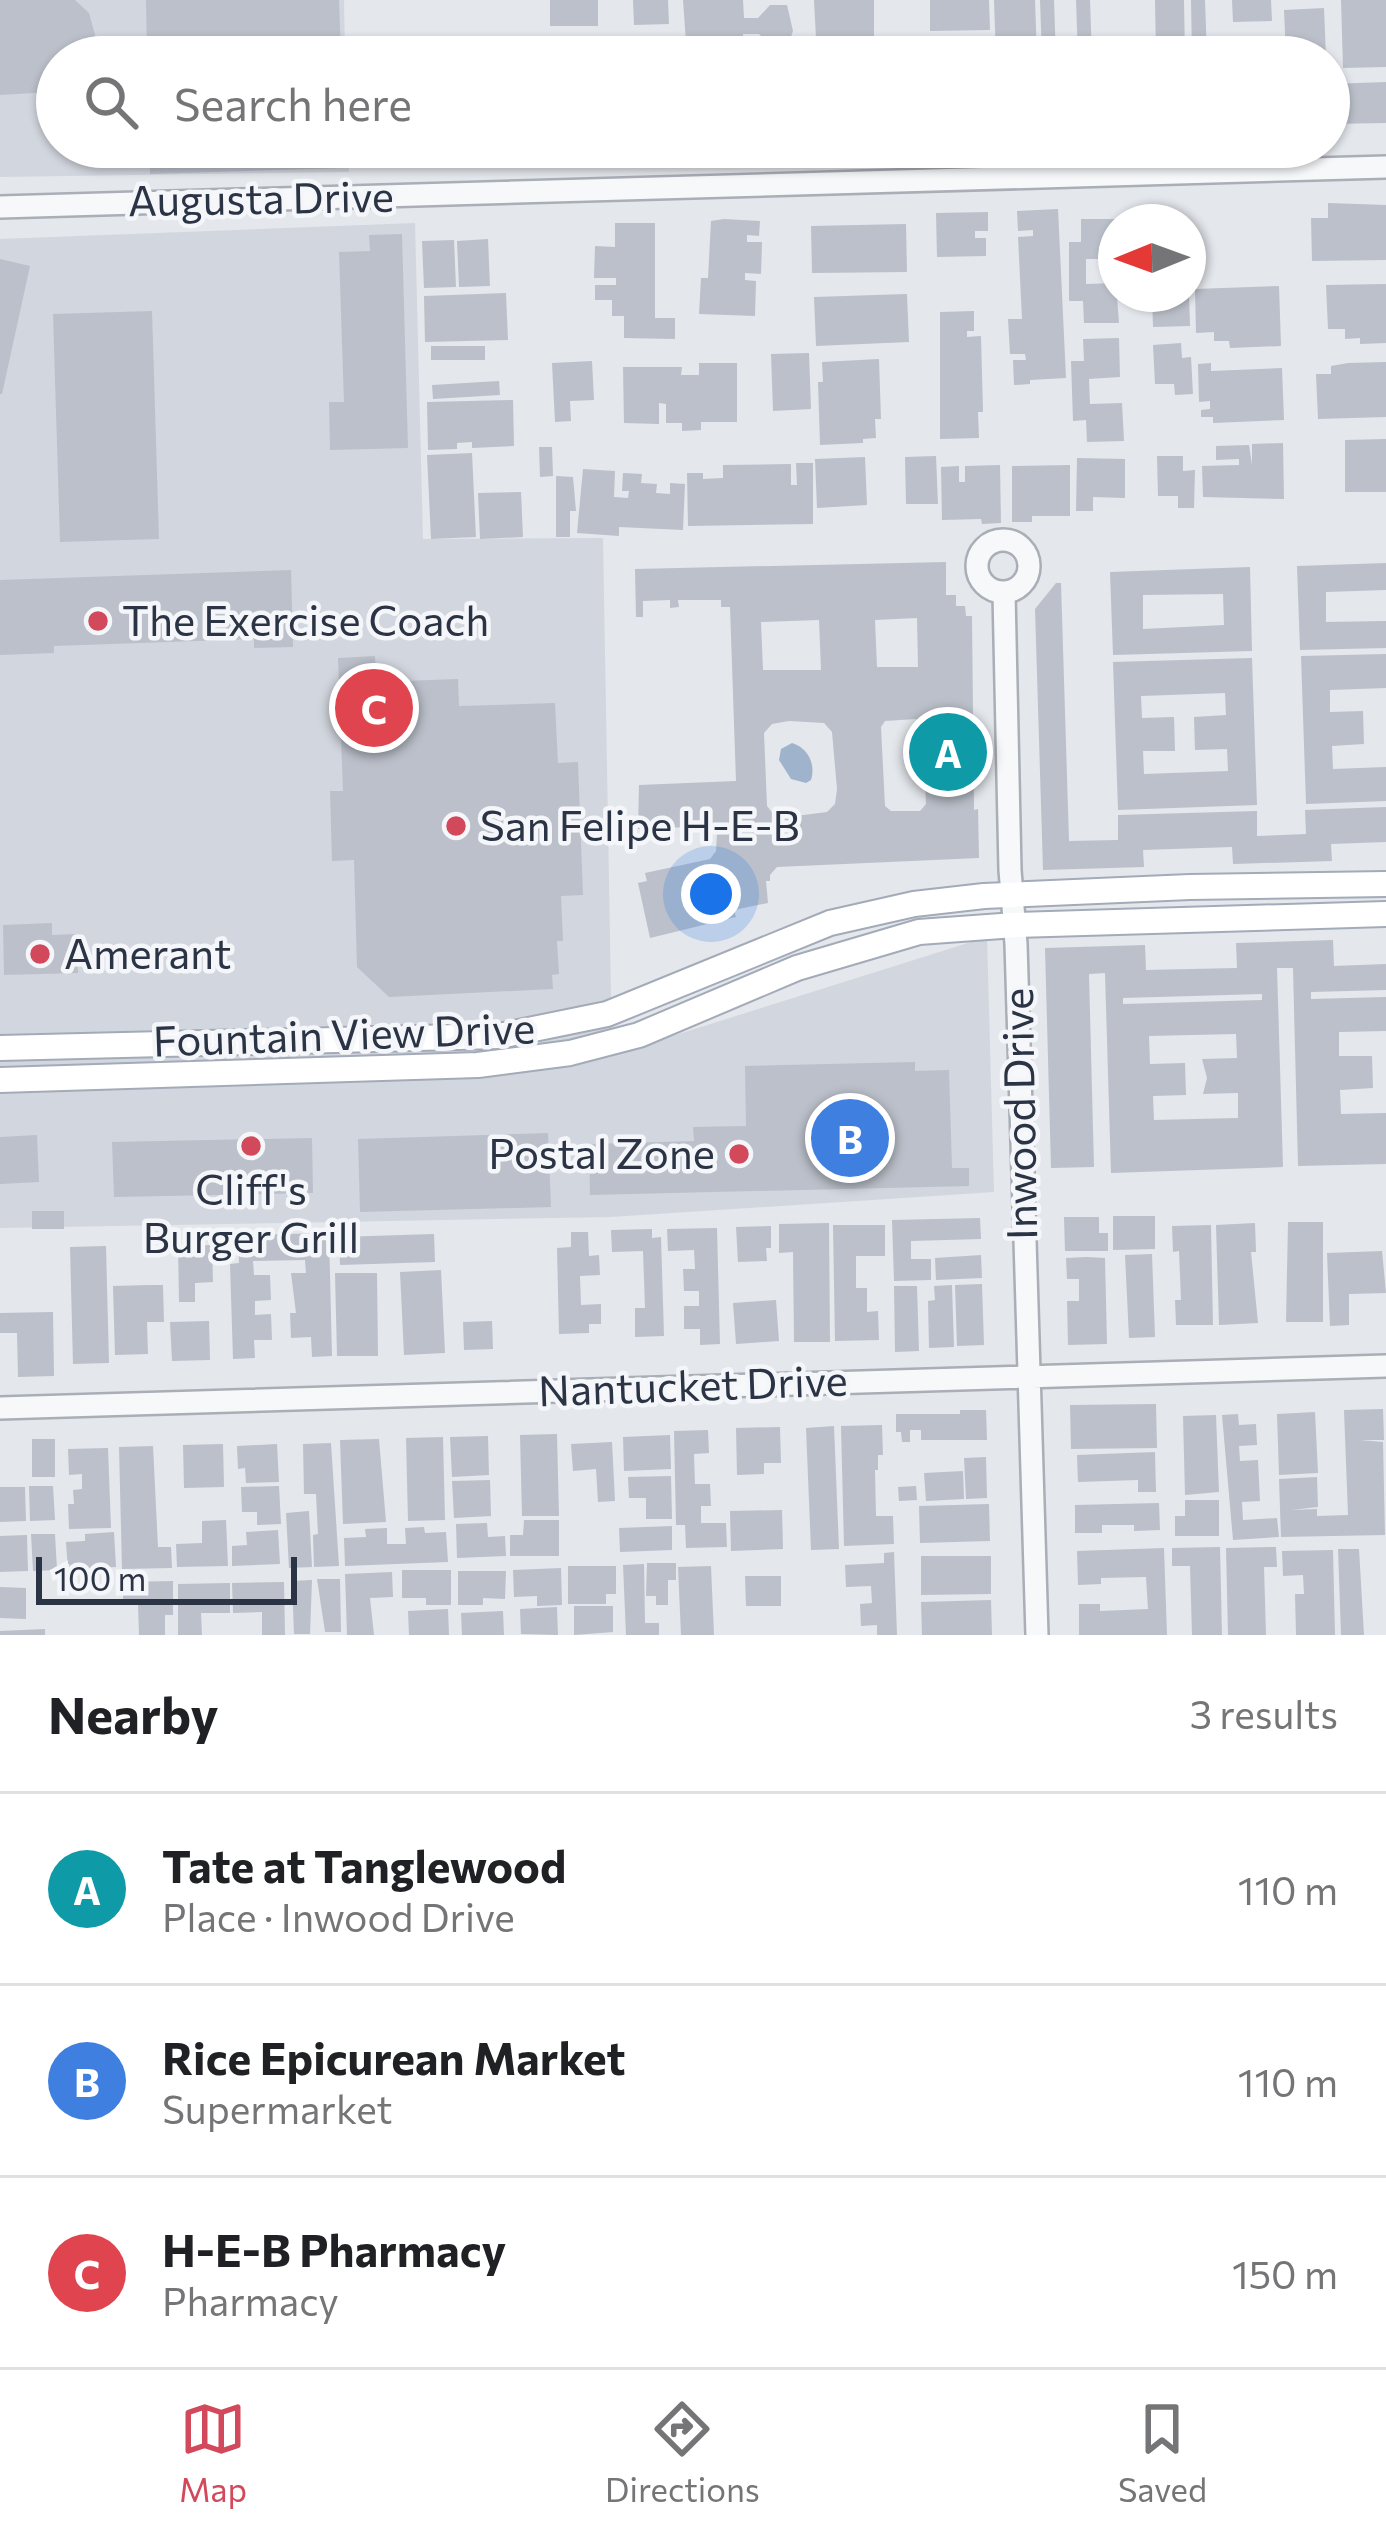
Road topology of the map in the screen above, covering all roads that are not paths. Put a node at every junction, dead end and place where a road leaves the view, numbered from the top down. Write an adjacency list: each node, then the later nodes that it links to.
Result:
1 (1386, 166): 2 (street, Augusta Drive)
2 (1350, 167)
3 (1318, 168): 4 (street, Augusta Drive)
4 (0, 207)
5 (1004, 592): 8 (street, Inwood Drive)
6 (1386, 884): 7 (main road, Fountain View Drive)
7 (1282, 886): 8 (main road, Fountain View Drive); 10 (main road)
8 (1013, 895): 11 (street, Inwood Drive); 12 (main road, Fountain View Drive)
9 (1386, 914): 10 (main road, Fountain View Drive)
10 (1284, 916): 11 (main road, Fountain View Drive)
11 (1015, 925): 13 (main road, Fountain View Drive); 19 (street, Inwood Drive)
12 (718, 970): 13 (main road); 14 (main road, Fountain View Drive)
13 (730, 994): 16 (main road, Fountain View Drive)
14 (567, 1023): 15 (main road, Fountain View Drive); 16 (main road)
15 (0, 1048)
16 (570, 1053): 17 (main road, Fountain View Drive)
17 (0, 1081)
18 (1386, 1366): 19 (street, Nantucket Drive)
19 (1029, 1376): 20 (street, Nantucket Drive); 21 (street, Inwood Drive)
20 (0, 1408)
21 (1037, 1635)

